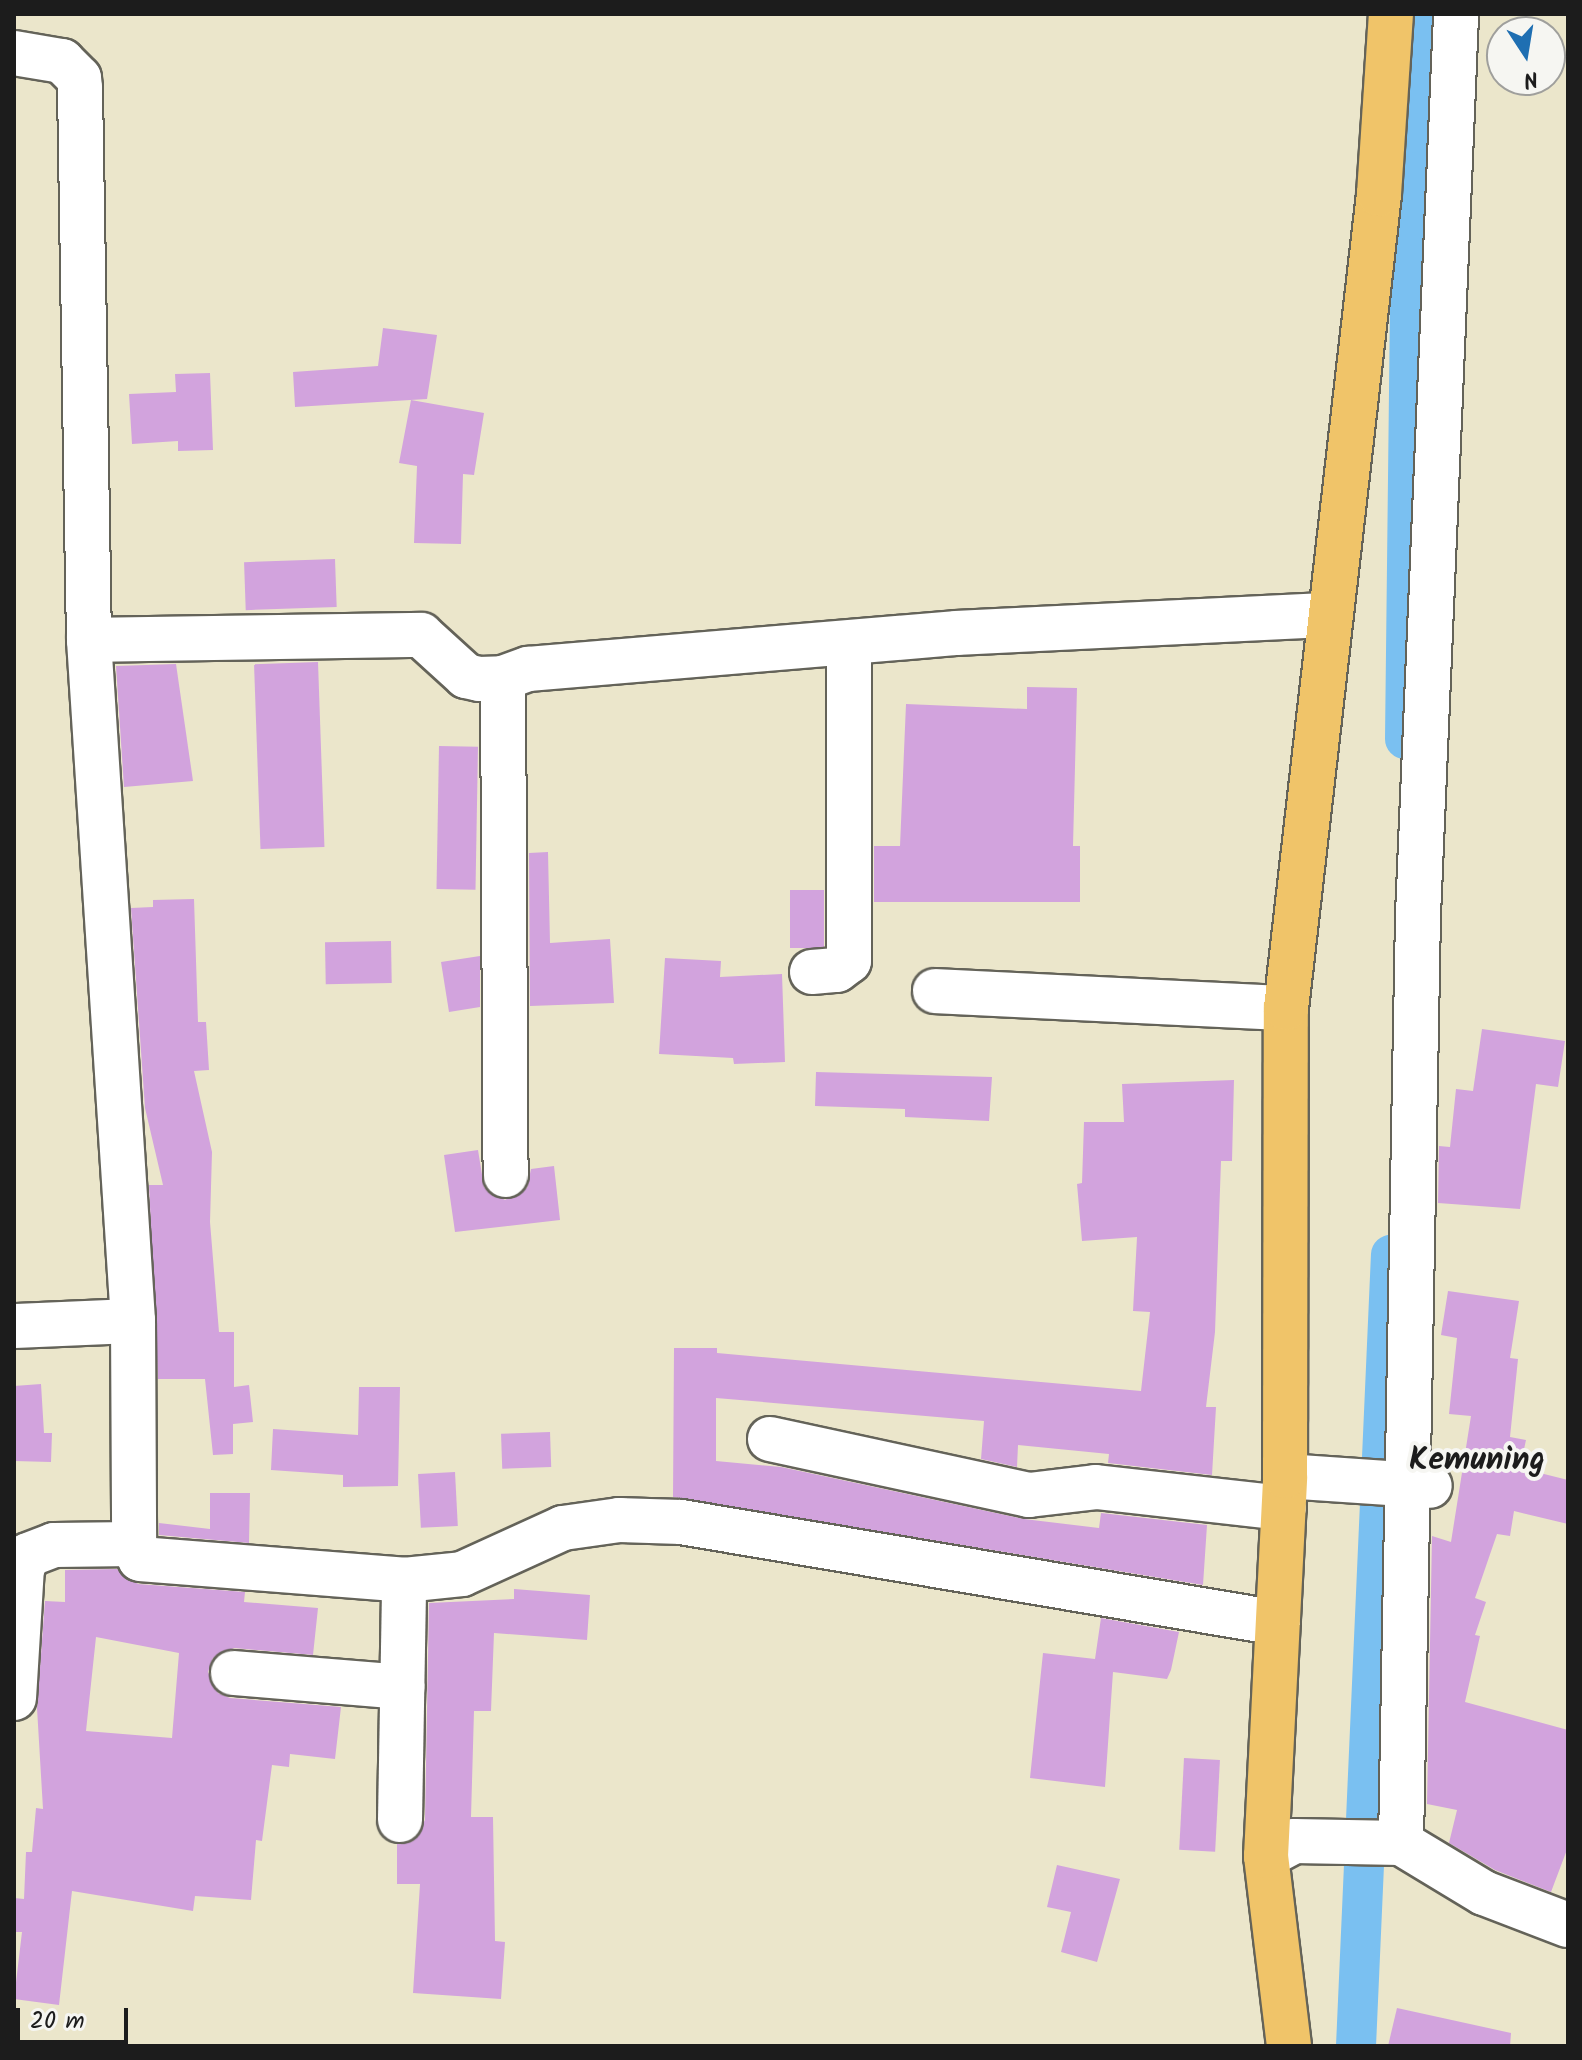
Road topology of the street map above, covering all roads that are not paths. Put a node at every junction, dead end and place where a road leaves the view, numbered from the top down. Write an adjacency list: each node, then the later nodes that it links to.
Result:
1 (1391, 14): 4 (main road)
2 (1456, 14): 15 (street)
3 (14, 53): 5 (street)
4 (1329, 615): 6 (street); 10 (main road)
5 (89, 640): 7 (street); 12 (street)
6 (849, 646): 7 (street); 8 (street)
7 (503, 678): 11 (street)
8 (812, 972)
9 (935, 991): 10 (street)
10 (1286, 1008): 16 (main road)
11 (506, 1175)
12 (133, 1321): 13 (street); 17 (street)
13 (14, 1326)
14 (770, 1439): 16 (street)
15 (1394, 1481): 16 (street); 24 (street)
16 (1284, 1492): 19 (main road)
17 (134, 1544): 18 (street); 22 (street)
18 (404, 1580): 19 (street); 21 (street)
19 (1278, 1623): 25 (main road)
20 (233, 1673): 21 (street)
21 (402, 1687): 23 (street)
22 (14, 1698)
23 (400, 1820)
24 (1401, 1843): 25 (street); 26 (street)
25 (1296, 1845): 27 (main road)
26 (1568, 1925)
27 (1289, 2046)

